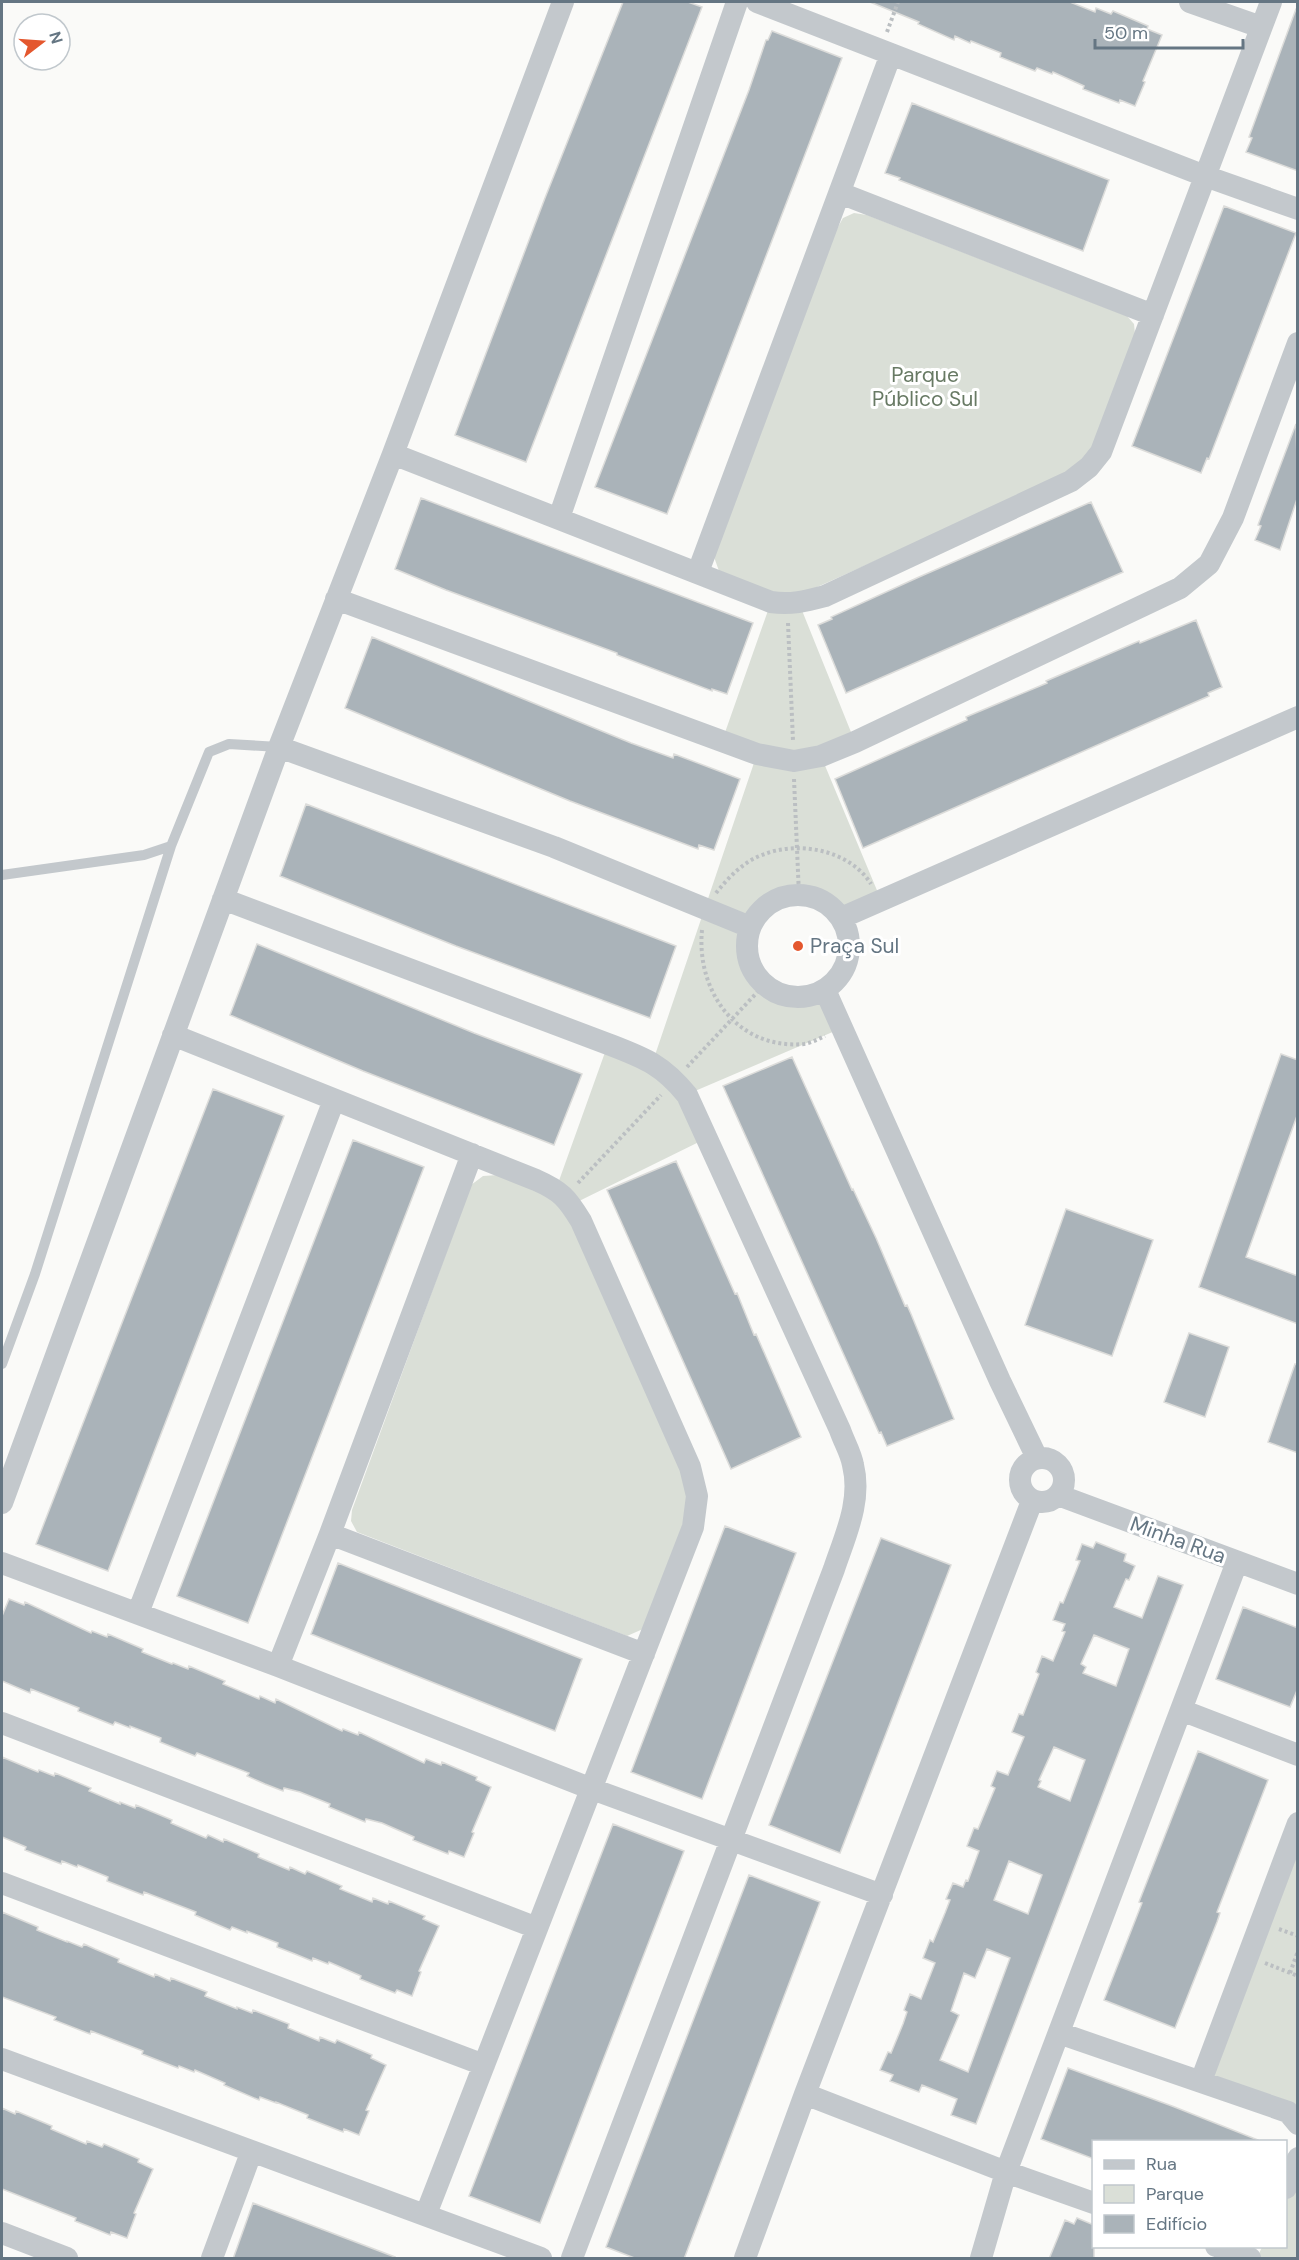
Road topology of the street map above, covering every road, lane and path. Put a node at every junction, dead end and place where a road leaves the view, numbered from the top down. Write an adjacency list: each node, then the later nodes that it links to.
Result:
1 (563, 2): 14 (street)
2 (737, 2): 15 (street)
3 (757, 2): 8 (street)
4 (898, 2): 8 (path)
5 (1190, 2): 7 (street)
6 (1271, 2): 7 (street)
7 (1261, 27): 9 (street)
8 (886, 52): 9 (street); 10 (street)
9 (1205, 176): 11 (street); 12 (street)
10 (840, 193): 12 (street); 16 (street)
11 (1298, 209)
12 (1153, 315): 16 (street)
13 (1298, 343): 17 (street)
14 (393, 454): 15 (street); 17 (street)
15 (559, 518): 16 (street)
16 (698, 572)
17 (336, 599): 19 (street)
18 (1298, 717): 23 (street)
19 (279, 747): 20 (lane); 22 (street); 24 (street)
20 (171, 846): 21 (lane); 29 (lane)
21 (2, 875)
22 (223, 899): 26 (street); 46 (street)
23 (841, 918): 24 (street); 25 (street)
24 (750, 927): 25 (street)
25 (825, 990): 30 (street)
26 (173, 1035): 27 (street); 33 (street)
27 (334, 1100): 28 (street); 38 (street)
28 (472, 1154): 34 (street); 39 (street)
29 (2, 1364)
30 (1037, 1458): 31 (street); 32 (street)
31 (1058, 1495): 32 (street); 35 (street, Minha Rua)
32 (1032, 1501): 48 (street)
33 (2, 1503)
34 (330, 1534): 39 (street); 40 (street)
35 (1238, 1562): 37 (street, Minha Rua); 41 (street)
36 (2, 1563): 38 (street)
37 (1298, 1584)
38 (138, 1613): 40 (street)
39 (644, 1654): 44 (street)
40 (278, 1666): 44 (street)
41 (1181, 1710): 43 (street); 54 (street)
42 (2, 1723): 49 (street)
43 (1298, 1755)
44 (591, 1789): 46 (street); 49 (street)
45 (1298, 1823): 51 (street)
46 (731, 1840): 48 (street); 73 (street)
47 (2, 1883): 56 (street)
48 (882, 1895): 58 (street)
49 (537, 1928): 56 (street)
50 (1298, 1951): 52 (path)
51 (1248, 1957): 52 (path); 57 (street)
52 (1290, 1973): 53 (path)
53 (1298, 1976)
54 (1059, 2033): 57 (street); 62 (street)
55 (2, 2059): 60 (street)
56 (484, 2065): 65 (street)
57 (1201, 2081): 59 (street)
58 (806, 2094): 62 (street); 74 (street)
59 (1298, 2124)
60 (251, 2153): 65 (street); 71 (street)
61 (1298, 2158): 63 (street)
62 (1006, 2172): 64 (street); 75 (street)
63 (1287, 2186)
64 (1092, 2202)
65 (426, 2214): 72 (street)
66 (2, 2233): 70 (street)
67 (1219, 2248): 69 (street)
68 (1260, 2248): 69 (street)
69 (1245, 2257)
70 (67, 2259)
71 (212, 2259)
72 (541, 2259)
73 (572, 2259)
74 (745, 2259)
75 (981, 2259)

